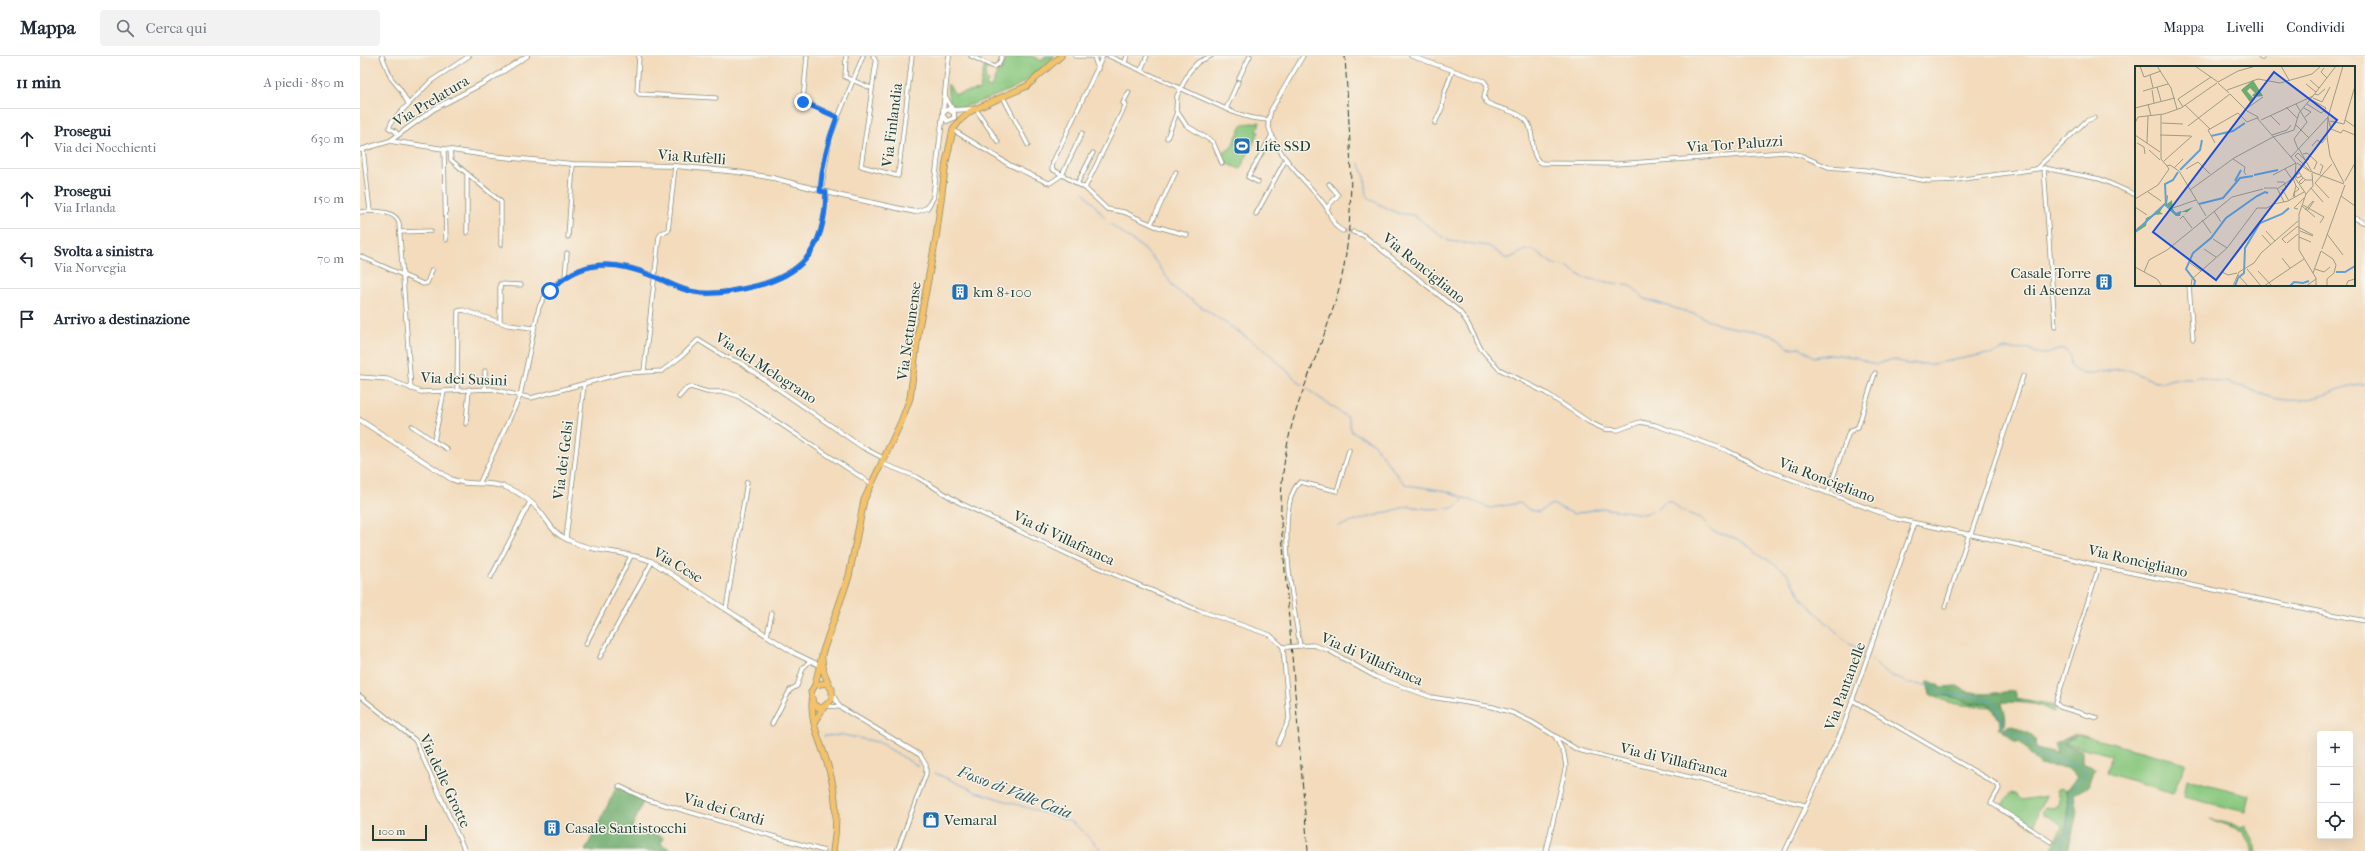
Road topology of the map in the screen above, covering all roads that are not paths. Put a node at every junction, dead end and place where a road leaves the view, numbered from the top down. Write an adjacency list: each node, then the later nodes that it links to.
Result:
1 (382, 56): 36 (street)
2 (469, 56): 36 (street)
3 (527, 56): 52 (street, Via Prelatura)
4 (639, 56): 35 (street)
5 (807, 56): 42 (street)
6 (846, 56): 29 (street)
7 (863, 56): 29 (street)
8 (873, 56): 30 (street, Via Finlandia)
9 (912, 56): 30 (street, Via Finlandia)
10 (949, 56): 32 (street)
11 (971, 56): 12 (street)
12 (1002, 56)
13 (1061, 56): 34 (main road, Via Nettunense)
14 (1075, 56): 15 (street)
15 (1083, 56): 24 (street)
16 (1101, 56): 24 (street); 26 (street)
17 (1109, 56): 25 (street)
18 (1127, 56): 25 (street)
19 (1147, 56): 27 (street)
20 (1210, 56): 31 (street)
21 (1250, 56): 38 (street)
22 (1303, 56): 46 (street)
23 (1412, 56): 28 (street, Via Tor Paluzzi)
24 (1094, 57): 26 (street)
25 (1125, 62): 27 (street)
26 (1098, 68): 69 (street)
27 (1141, 70): 31 (street)
28 (1453, 70): 47 (street); 65 (street, Via Tor Paluzzi)
29 (853, 80): 30 (street, Via Finlandia); 42 (street)
30 (871, 88)
31 (1180, 89): 38 (street); 40 (street)
32 (945, 92): 39 (street); 41 (street)
33 (1129, 92): 73 (street)
34 (1003, 97): 37 (main road, Via Nettunense); 56 (street)
35 (716, 98)
36 (409, 105): 52 (street)
37 (975, 108): 39 (street); 45 (main road, Via Nettunense); 55 (street)
38 (1226, 109): 46 (street)
39 (952, 110): 41 (street); 44 (street); 45 (street)
40 (1177, 112): 53 (street); 62 (street)
41 (943, 114): 44 (street); 48 (street)
42 (837, 117): 74 (street)
43 (2094, 118): 65 (street)
44 (950, 120): 45 (street); 48 (street); 49 (street)
45 (959, 120): 49 (main road, Via Nettunense)
46 (1268, 120): 51 (street)
47 (1436, 123)
48 (942, 127): 75 (street, Via Rufelli)
49 (953, 130): 69 (street); 126 (main road, Via Nettunense)
50 (1082, 134): 69 (street)
51 (1272, 134): 61 (street); 70 (street)
52 (398, 135): 54 (street, Via Prelatura)
53 (1167, 138)
54 (390, 141): 57 (street, Via Rufelli); 59 (street, Via Rufelli)
55 (998, 142)
56 (1028, 145)
57 (444, 149): 58 (street, Via Rufelli); 91 (street)
58 (450, 149): 63 (street, Via Rufelli); 68 (street)
59 (361, 150): 78 (street)
60 (1092, 154): 71 (street)
61 (1286, 159): 77 (street); 80 (street)
62 (1222, 163)
63 (573, 164): 64 (street, Via Rufelli); 90 (street)
64 (675, 166): 74 (street, Via Rufelli); 97 (street)
65 (2037, 168): 66 (street, Via Tor Paluzzi)
66 (2044, 168): 76 (street, Via Tor Paluzzi); 102 (street)
67 (1176, 172): 83 (street)
68 (467, 174): 88 (street); 92 (street)
69 (1062, 175): 71 (street)
70 (1258, 182)
71 (1077, 184): 73 (street)
72 (1329, 184): 77 (street)
73 (1085, 188): 83 (street)
74 (820, 191): 75 (street, Via Rufelli)
75 (826, 192): 97 (street)
76 (2135, 195)
77 (1327, 208): 85 (street)
78 (370, 211): 79 (street); 86 (street)
79 (360, 212)
80 (1256, 214)
81 (2355, 218): 82 (street)
82 (2365, 223)
83 (1151, 224): 89 (street)
84 (431, 231): 86 (street)
85 (1343, 231)
86 (400, 232): 96 (street)
87 (1353, 232): 130 (street, Via Roncigliano)
88 (467, 233)
89 (1187, 235)
90 (568, 237)
91 (446, 240)
92 (501, 245)
93 (567, 253): 98 (street)
94 (360, 256): 96 (street)
95 (432, 270): 96 (street)
96 (404, 276): 105 (street)
97 (654, 276): 98 (street); 107 (street)
98 (566, 277): 103 (street)
99 (521, 285): 101 (street)
100 (2189, 286): 104 (street)
101 (500, 322): 103 (street); 116 (street)
102 (2055, 327)
103 (534, 328): 118 (street)
104 (2193, 339)
105 (409, 371): 112 (street); 113 (street)
106 (486, 371): 115 (street)
107 (644, 371): 111 (street, Via del Melograno); 126 (street, Via del Melograno)
108 (1875, 373): 130 (street)
109 (2023, 376): 133 (street)
110 (360, 377): 112 (street, Via dei Susini)
111 (584, 384): 118 (street, Via del Melograno); 134 (street, Via dei Gelsi)
112 (405, 385): 113 (street, Via dei Susini)
113 (411, 388): 117 (street, Via dei Susini)
114 (469, 389): 115 (street, Via dei Susini); 116 (street, Via dei Susini); 121 (street)
115 (485, 389): 118 (street, Via dei Susini)
116 (458, 390): 117 (street, Via dei Susini)
117 (444, 392): 123 (street)
118 (520, 396): 127 (street)
119 (679, 397): 129 (street)
120 (360, 420): 127 (street, Via Cese)
121 (466, 424)
122 (412, 426): 123 (street)
123 (434, 440): 124 (street)
124 (447, 449)
125 (1349, 450): 145 (street)
126 (882, 461): 129 (main road, Via Nettunense); 146 (street, Via di Villafranca)
127 (480, 482): 131 (street, Via Cese)
128 (747, 482): 140 (street)
129 (870, 483): 147 (main road, Via Nettunense)
130 (1828, 492): 132 (street, Via Roncigliano)
131 (530, 502): 134 (street, Via Cese); 138 (street)
132 (1914, 523): 133 (street, Via Roncigliano); 155 (street, Via Pantanelle)
133 (1970, 534): 137 (street, Via Roncigliano); 139 (street)
134 (566, 539): 135 (street, Via Cese)
135 (632, 556): 136 (street, Via Cese); 144 (street)
136 (652, 562): 140 (street, Via Cese); 148 (street)
137 (2099, 566): 142 (street, Via Roncigliano); 159 (street)
138 (491, 577)
139 (1945, 607)
140 (726, 609): 143 (street, Via Cese)
141 (772, 613): 143 (street)
142 (2365, 621)
143 (767, 635): 149 (street, Via Cese)
144 (586, 644)
145 (1299, 646): 146 (street, Via di Villafranca, bridge); 162 (street, Via di Villafranca)
146 (1283, 647): 163 (street)
147 (822, 655): 150 (main road, Via Nettunense); 151 (main road, Via Nettunense)
148 (600, 657)
149 (810, 661): 150 (street, Via Cese); 161 (street)
150 (819, 665): 152 (main road, Via Nettunense)
151 (829, 684): 152 (main road); 153 (main road, Via Nettunense)
152 (816, 685): 156 (main road, Via Nettunense)
153 (833, 695): 157 (main road); 158 (street)
154 (360, 696): 167 (street, Via delle Grotte)
155 (1852, 700): 165 (street, Via Pantanelle); 166 (street)
156 (812, 703): 157 (main road); 160 (main road, Via Nettunense)
157 (826, 707): 158 (street); 160 (main road)
158 (840, 707): 170 (street)
159 (2097, 718)
160 (813, 722): 169 (main road, Via Nettunense)
161 (772, 724)
162 (1555, 735): 165 (street, Via di Villafranca); 171 (street)
163 (1278, 744)
164 (619, 786): 168 (street, Via dei Cardi)
165 (1805, 805): 172 (street, Via Pantanelle)
166 (2051, 842)
167 (464, 851)
168 (824, 851)
169 (834, 851)
170 (897, 851)
171 (1546, 851)
172 (1785, 851)

